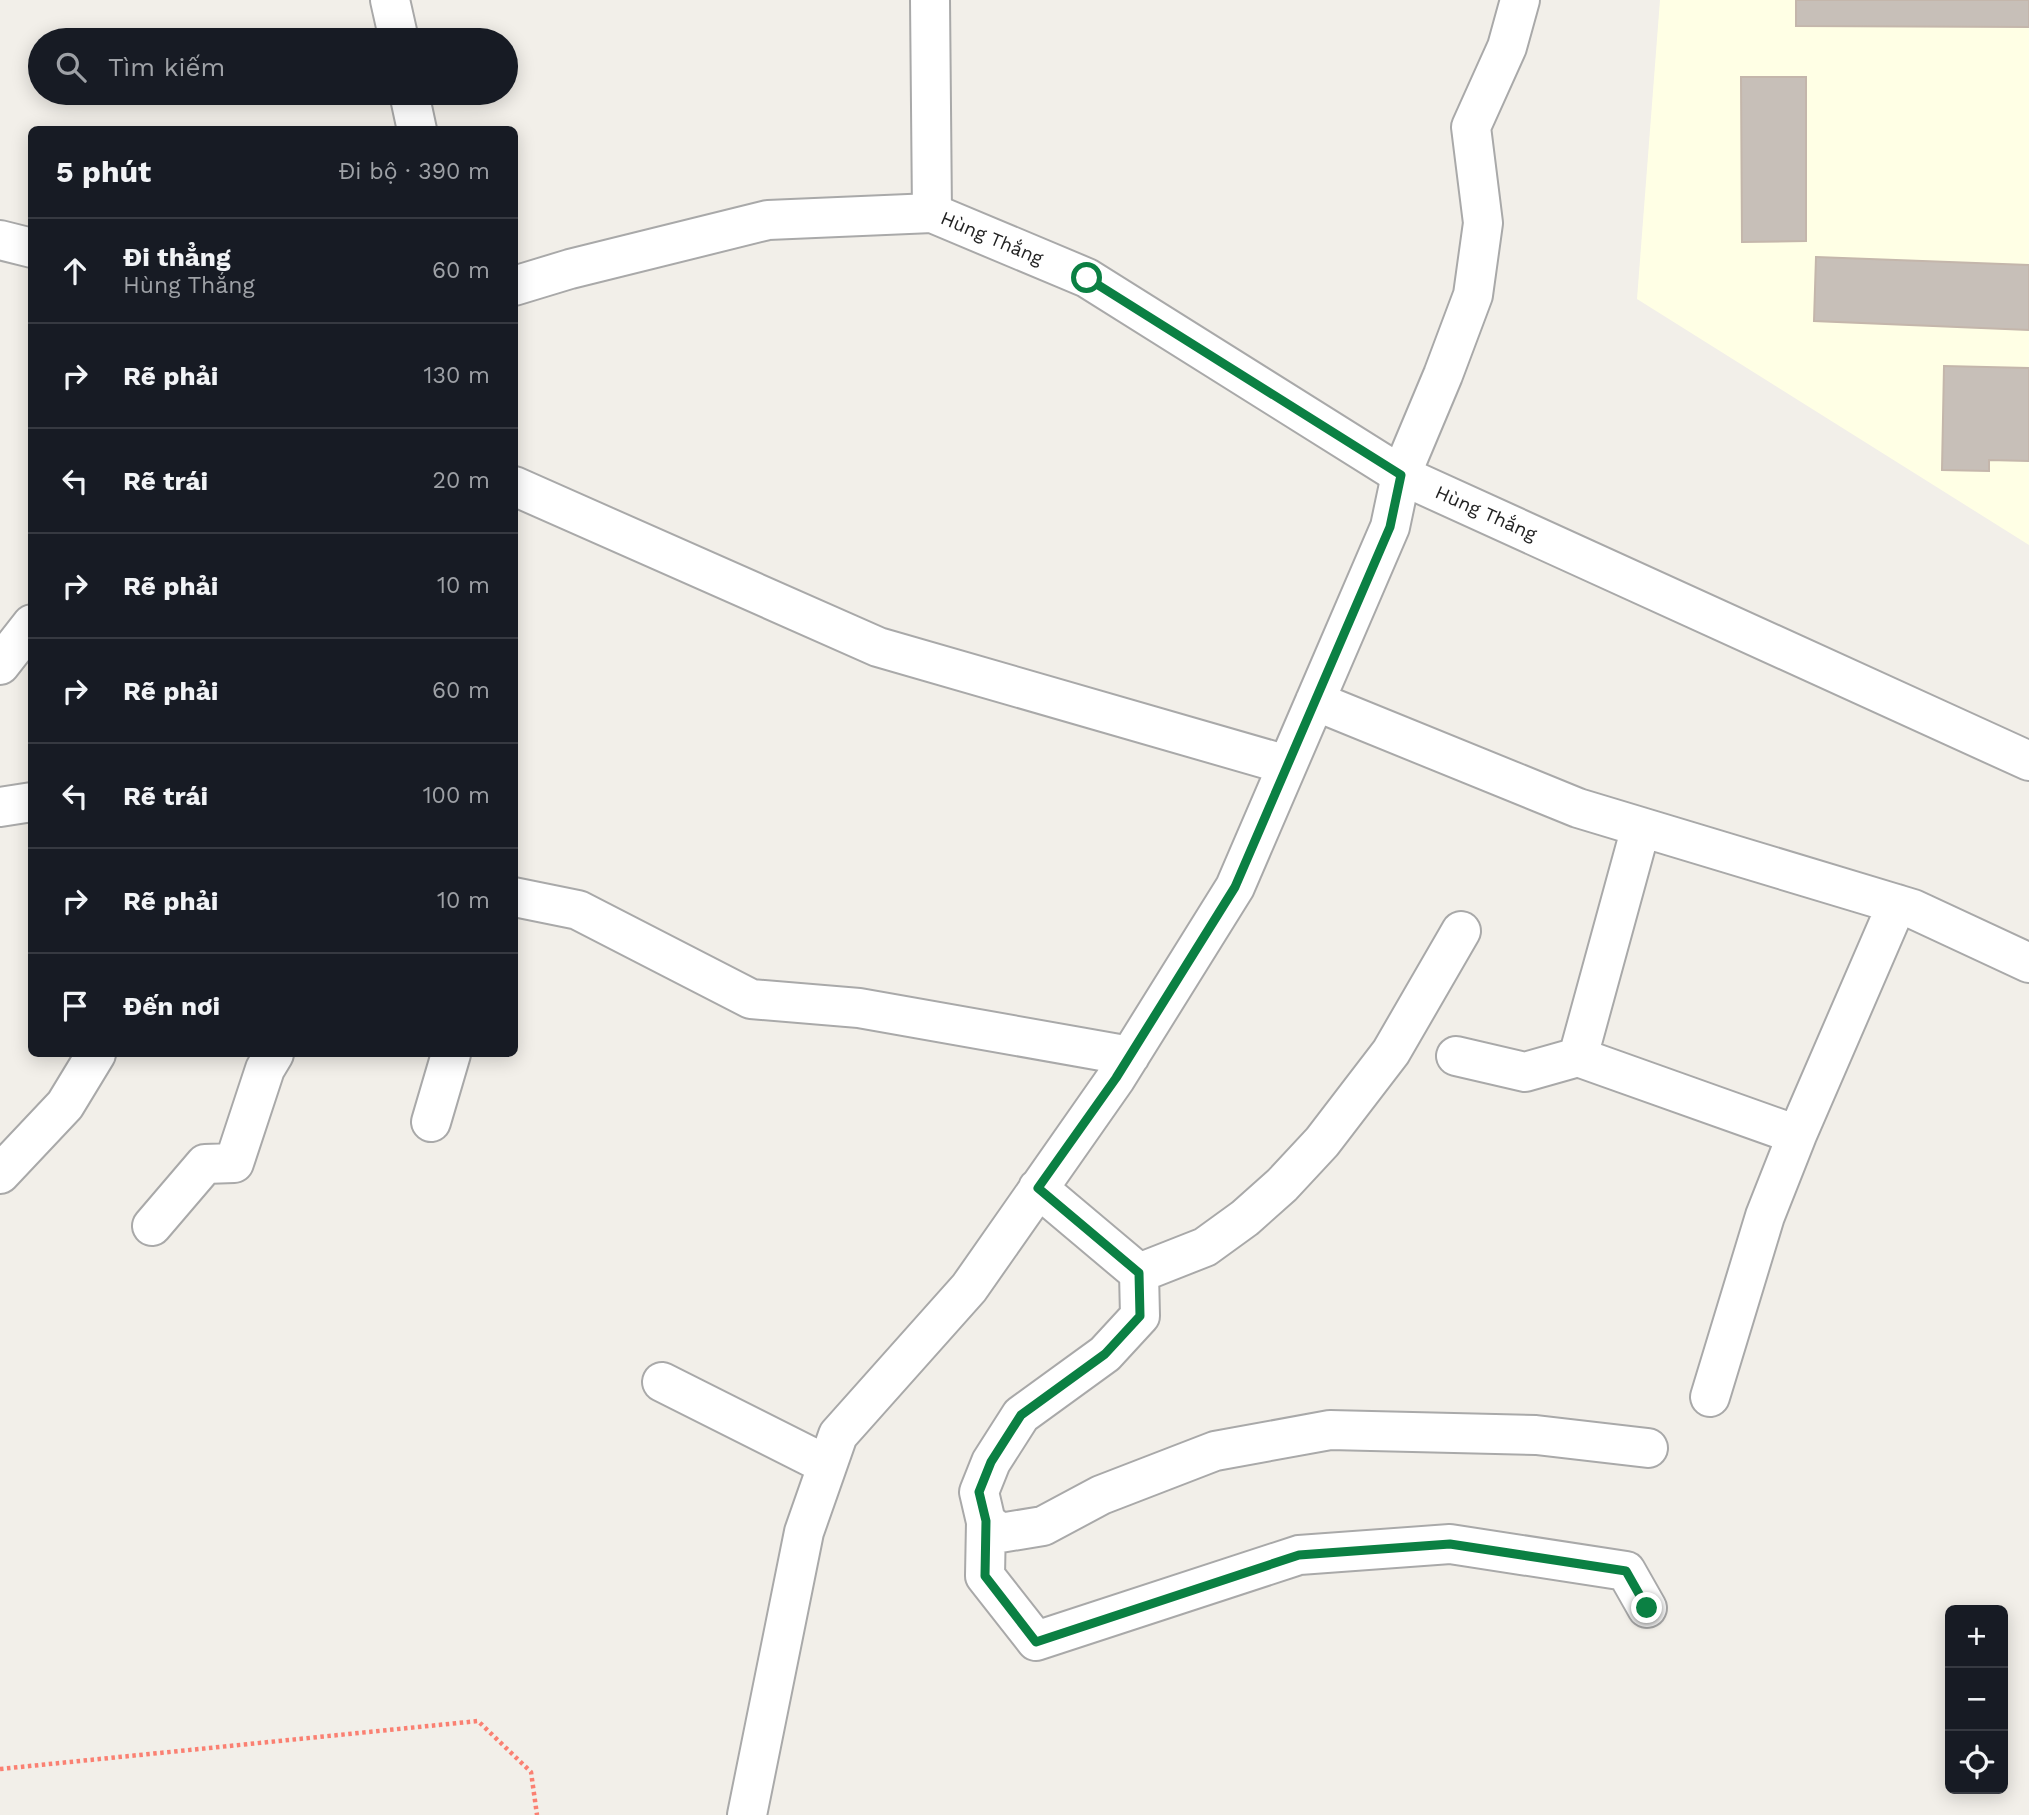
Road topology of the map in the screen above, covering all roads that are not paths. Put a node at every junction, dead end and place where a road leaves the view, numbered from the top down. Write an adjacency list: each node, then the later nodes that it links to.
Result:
1 (390, 0): 4 (street)
2 (930, 0): 7 (street)
3 (1520, 0): 11 (street)
4 (396, 28)
5 (412, 105): 6 (street)
6 (416, 126)
7 (932, 213): 10 (street, Hùng Thắng); 11 (street, Hùng Thắng)
8 (0, 240): 9 (street)
9 (28, 247)
10 (518, 285)
11 (1401, 475): 15 (street); 16 (street, Hùng Thắng)
12 (518, 488): 17 (street)
13 (28, 629): 14 (street)
14 (0, 665)
15 (1315, 701): 17 (street); 20 (street)
16 (2029, 761)
17 (1287, 765): 25 (street)
18 (28, 803): 19 (street)
19 (0, 807)
20 (1641, 827): 22 (street); 30 (street)
21 (518, 898): 25 (street)
22 (1897, 904): 24 (street); 32 (street)
23 (1461, 931): 36 (street)
24 (2029, 963)
25 (1130, 1056): 34 (street)
26 (1456, 1056): 30 (street)
27 (94, 1057): 33 (street)
28 (272, 1057): 35 (street)
29 (450, 1057): 31 (street)
30 (1578, 1057): 32 (street)
31 (431, 1122)
32 (1797, 1135): 38 (street)
33 (0, 1174)
34 (1038, 1188): 36 (street); 40 (street)
35 (152, 1226)
36 (1139, 1273): 41 (street)
37 (662, 1382): 40 (street)
38 (1710, 1397)
39 (1648, 1448): 41 (street)
40 (827, 1465): 43 (street)
41 (986, 1521): 42 (street)
42 (1647, 1608)
43 (747, 1815)

